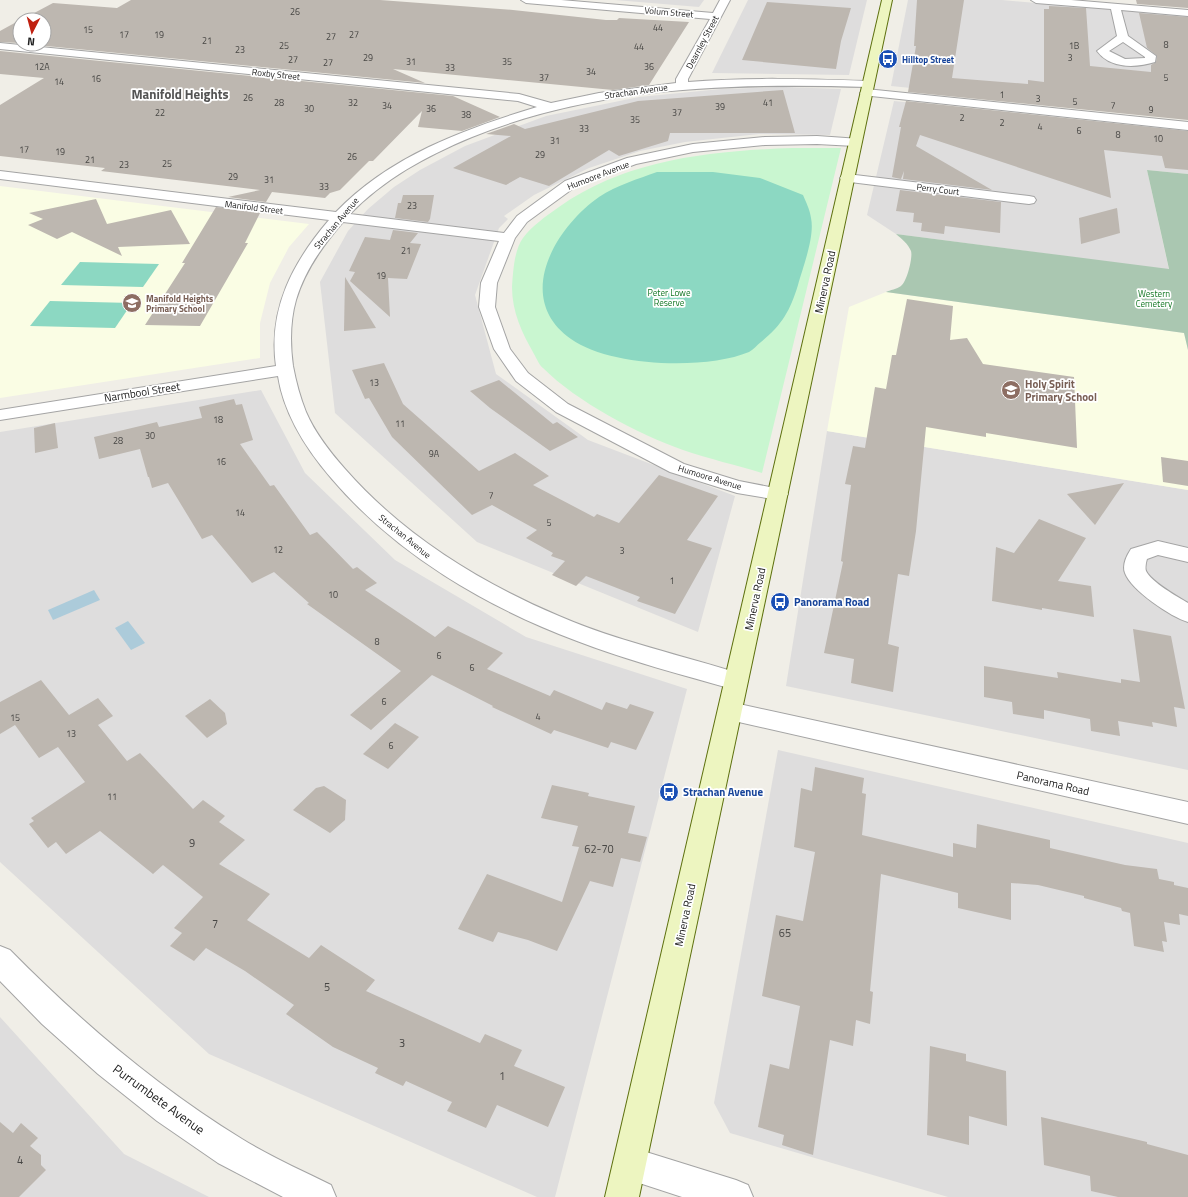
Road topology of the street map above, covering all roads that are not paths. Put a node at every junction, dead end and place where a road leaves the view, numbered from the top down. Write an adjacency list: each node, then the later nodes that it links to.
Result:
1 (526, 0): 7 (street, Volum Street)
2 (725, 0): 7 (street, Dearnley Street)
3 (887, 0): 11 (street, Minerva Road)
4 (1036, 0): 5 (street)
5 (1115, 7): 6 (street); 8 (street)
6 (1188, 13)
7 (716, 16): 10 (street, Dearnley Street)
8 (1123, 37)
9 (0, 46): 12 (street, Roxby Street)
10 (682, 85): 11 (street, Strachan Avenue); 12 (street, Strachan Avenue)
11 (867, 88): 13 (street); 14 (street, Minerva Road)
12 (551, 107): 18 (street, Strachan Avenue)
13 (1188, 126)
14 (855, 142): 16 (street, Minerva Road); 19 (street, Humoore Avenue)
15 (0, 175): 18 (street, Manifold Street)
16 (848, 178): 17 (street, Perry Court); 22 (street, Minerva Road)
17 (1029, 200)
18 (338, 217): 19 (street, Manifold Street); 20 (street, Strachan Avenue)
19 (508, 238): 22 (street, Humoore Avenue)
20 (284, 370): 21 (street, Narmbool Street); 25 (street, Strachan Avenue)
21 (0, 415)
22 (778, 494): 25 (street, Minerva Road)
23 (1188, 555): 24 (street)
24 (1188, 614)
25 (736, 681): 26 (street, Minerva Road)
26 (730, 711): 27 (street, Panorama Road); 29 (street, Minerva Road)
27 (1188, 813)
28 (0, 960): 30 (street, Purrumbete Avenue)
29 (630, 1164): 31 (street, Minerva Road); 32 (street)
30 (319, 1197)
31 (622, 1197)
32 (736, 1197)

